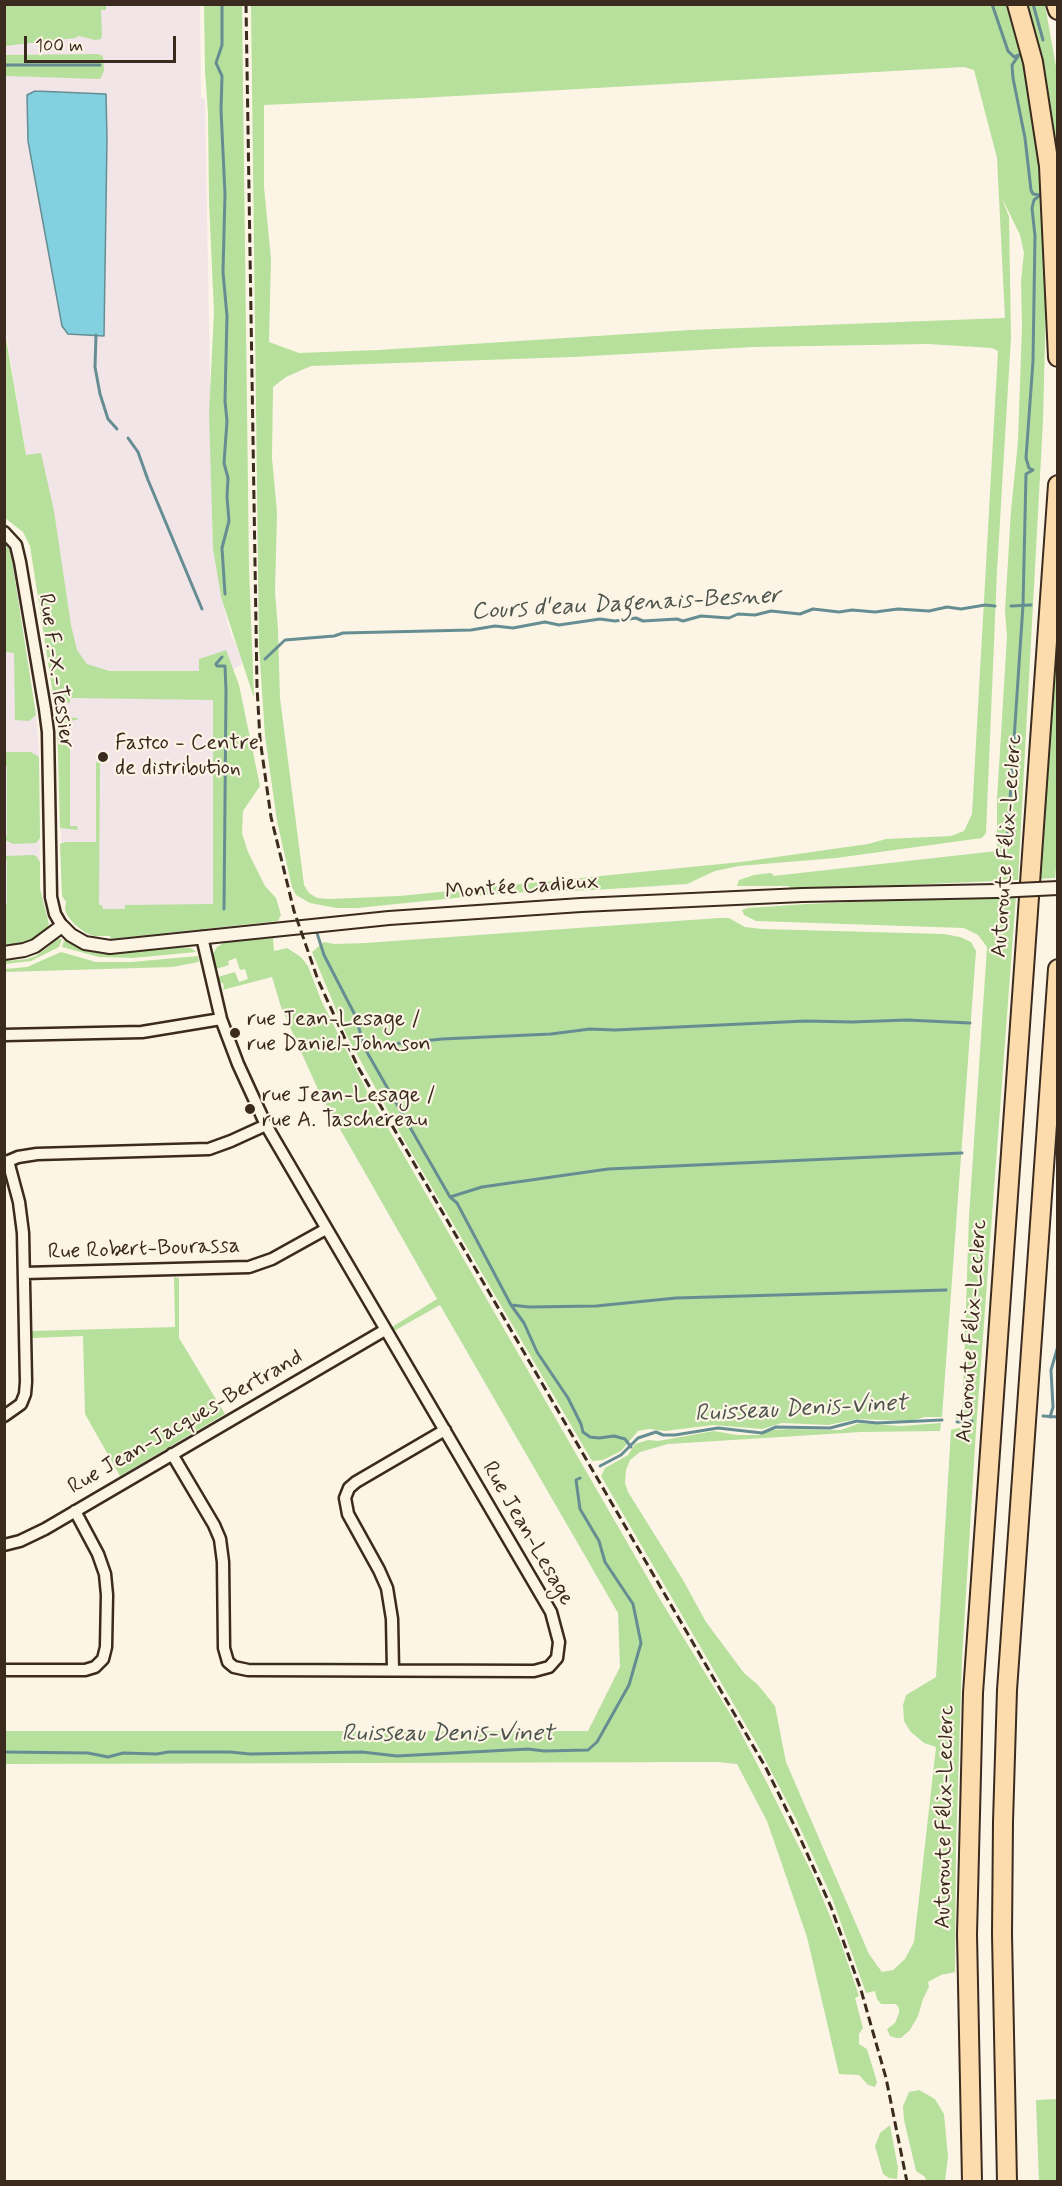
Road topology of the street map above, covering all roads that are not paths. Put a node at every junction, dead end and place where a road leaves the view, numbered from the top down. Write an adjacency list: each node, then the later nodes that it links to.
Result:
1 (1017, 4): 4 (highway)
2 (1056, 4): 3 (highway)
3 (1058, 10)
4 (1058, 357)
5 (1058, 485): 26 (highway, Autoroute Félix-Leclerc)
6 (4, 532): 8 (street, Rue F.-X.-Tessier)
7 (1058, 888): 9 (street, Montée Cadieux, bridge)
8 (62, 926): 9 (street, Montée Cadieux); 10 (street)
9 (202, 937): 12 (street, Rue Jean-Lesage)
10 (4, 953)
11 (1058, 969): 27 (highway)
12 (221, 1019): 13 (street); 14 (street, Rue Jean-Lesage)
13 (4, 1035)
14 (266, 1125): 15 (street); 16 (street, Rue Jean-Lesage)
15 (6, 1162): 17 (street)
16 (326, 1228): 17 (street, Rue Robert-Bourassa); 18 (street, Rue Jean-Lesage)
17 (24, 1273): 19 (street)
18 (385, 1330): 20 (street, Rue Jean-Lesage); 21 (street, Rue Jean-Jacques-Bertrand)
19 (4, 1416)
20 (445, 1430): 25 (street); 25 (street, Rue Jean-Lesage)
21 (172, 1454): 22 (street, Rue Jean-Jacques-Bertrand); 25 (street, Rue Jean-Lesage)
22 (75, 1511): 23 (street, Rue Jean-Jacques-Bertrand); 24 (street)
23 (4, 1545)
24 (4, 1670)
25 (393, 1670)
26 (972, 2181)
27 (1007, 2181)

